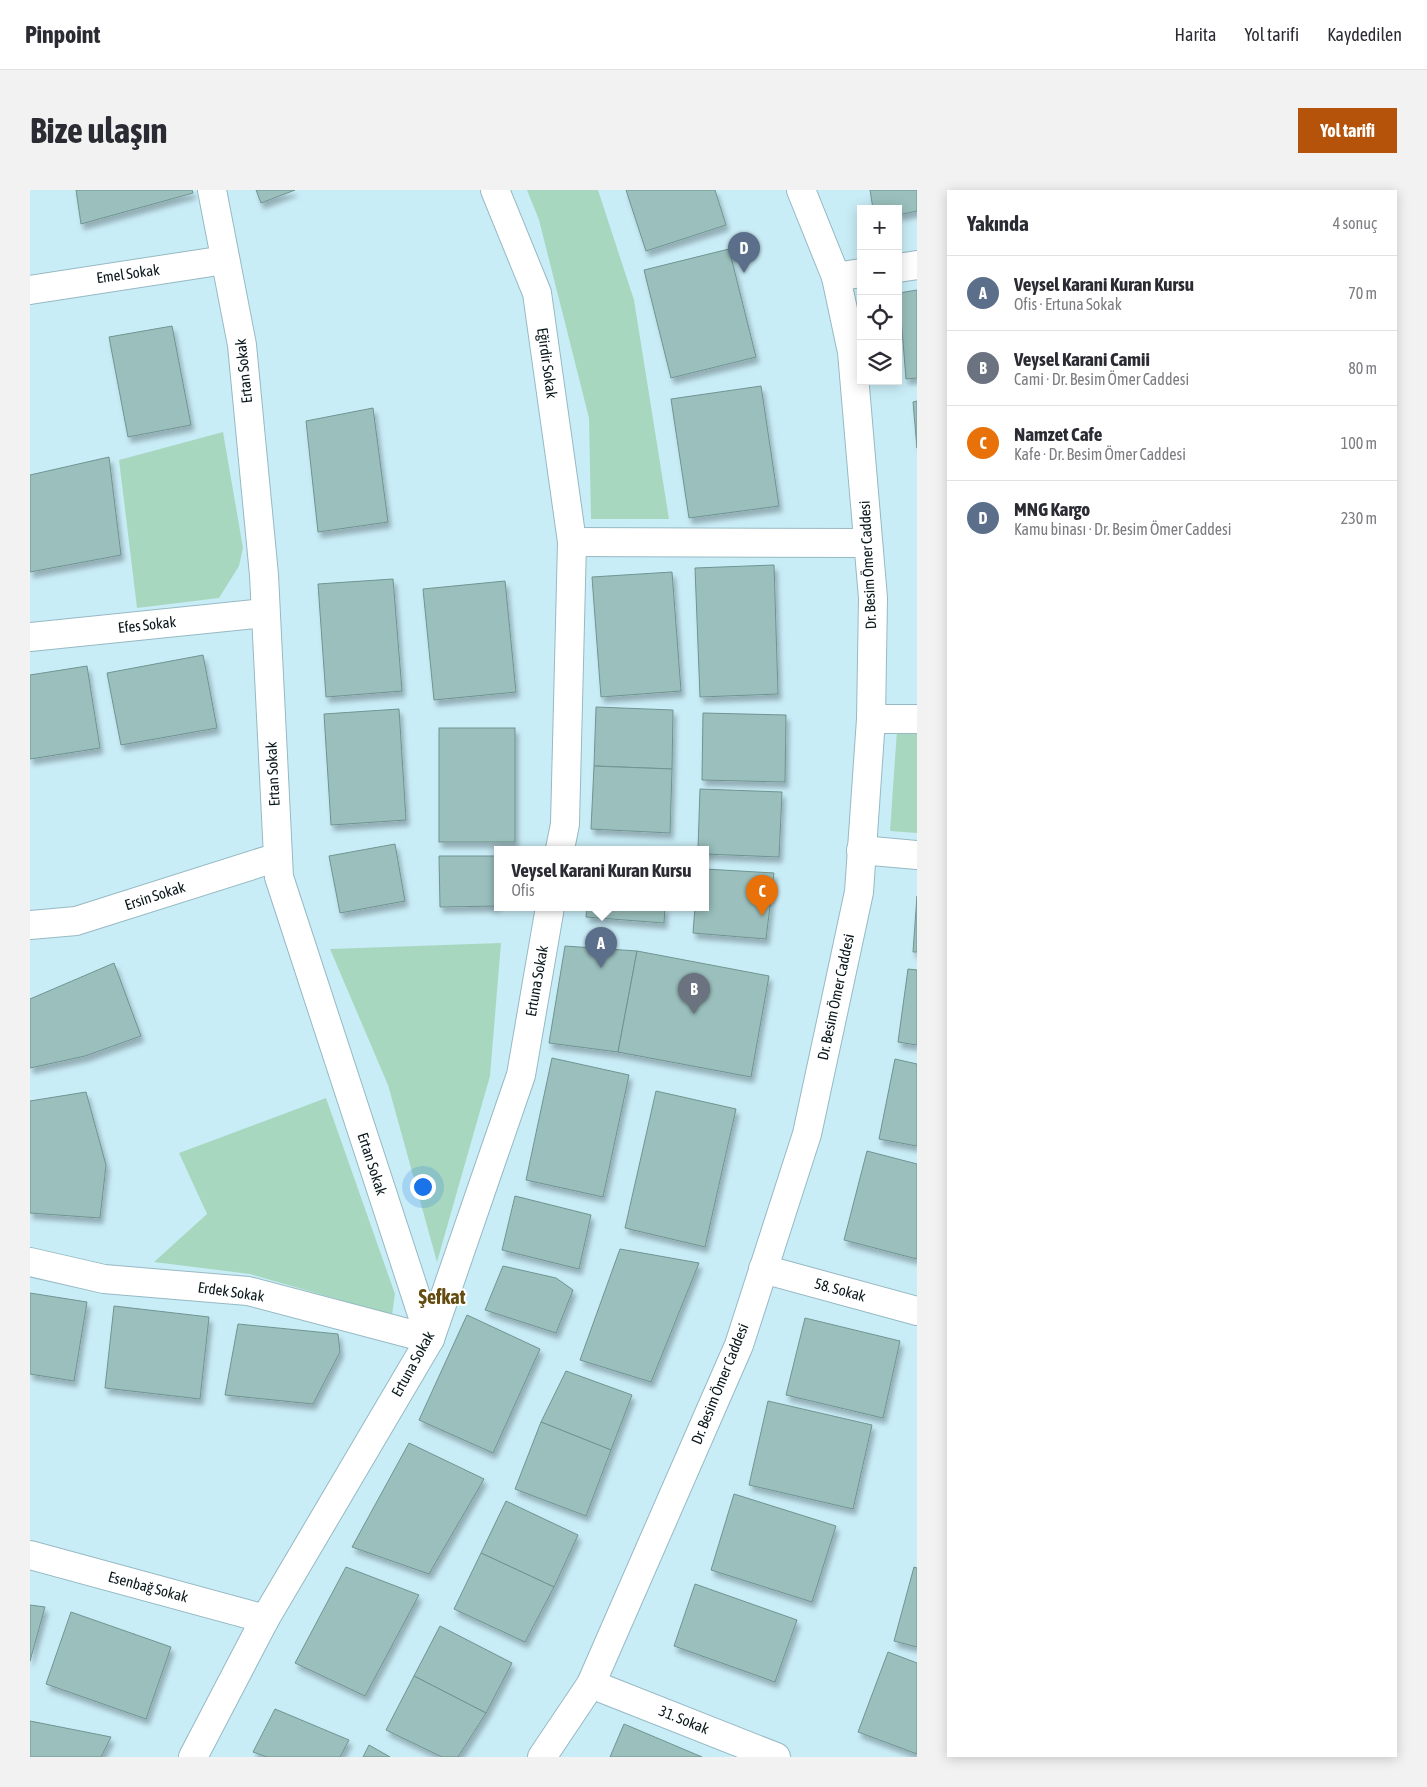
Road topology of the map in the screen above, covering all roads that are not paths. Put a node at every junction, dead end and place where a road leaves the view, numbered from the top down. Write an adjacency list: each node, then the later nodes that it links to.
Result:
1 (212, 190): 4 (street, Ertan Sokak)
2 (495, 190): 9 (street, Eğirdir Sokak)
3 (801, 190): 7 (street, Dr. Besim Ömer Caddesi)
4 (226, 260): 8 (street, Emel Sokak); 11 (street, Ertan Sokak)
5 (917, 265): 6 (street)
6 (902, 267)
7 (848, 275): 10 (street, Dr. Besim Ömer Caddesi)
8 (30, 290)
9 (572, 542): 10 (street); 15 (street)
10 (868, 543): 13 (street, Dr. Besim Ömer Caddesi)
11 (264, 614): 12 (street, Efes Sokak); 18 (street, Ertan Sokak)
12 (30, 637)
13 (871, 719): 14 (street); 16 (street, Dr. Besim Ömer Caddesi)
14 (917, 719)
15 (561, 846)
16 (862, 850): 17 (street); 22 (street, Dr. Besim Ömer Caddesi)
17 (917, 855)
18 (278, 857): 20 (street, Ersin Sokak); 24 (street, Ertan Sokak)
19 (549, 911): 24 (street, Ertuna Sokak)
20 (30, 925)
21 (30, 1262): 24 (street, Erdek Sokak)
22 (763, 1268): 23 (street, 58. Sokak); 27 (street, Dr. Besim Ömer Caddesi)
23 (917, 1311)
24 (430, 1339): 26 (street, Ertuna Sokak)
25 (30, 1555): 26 (street, Esenbağ Sokak)
26 (265, 1619): 28 (street, Ertuna Sokak)
27 (591, 1684): 29 (street, Dr. Besim Ömer Caddesi); 30 (street, 31. Sokak)
28 (193, 1757)
29 (542, 1757)
30 (776, 1757)

